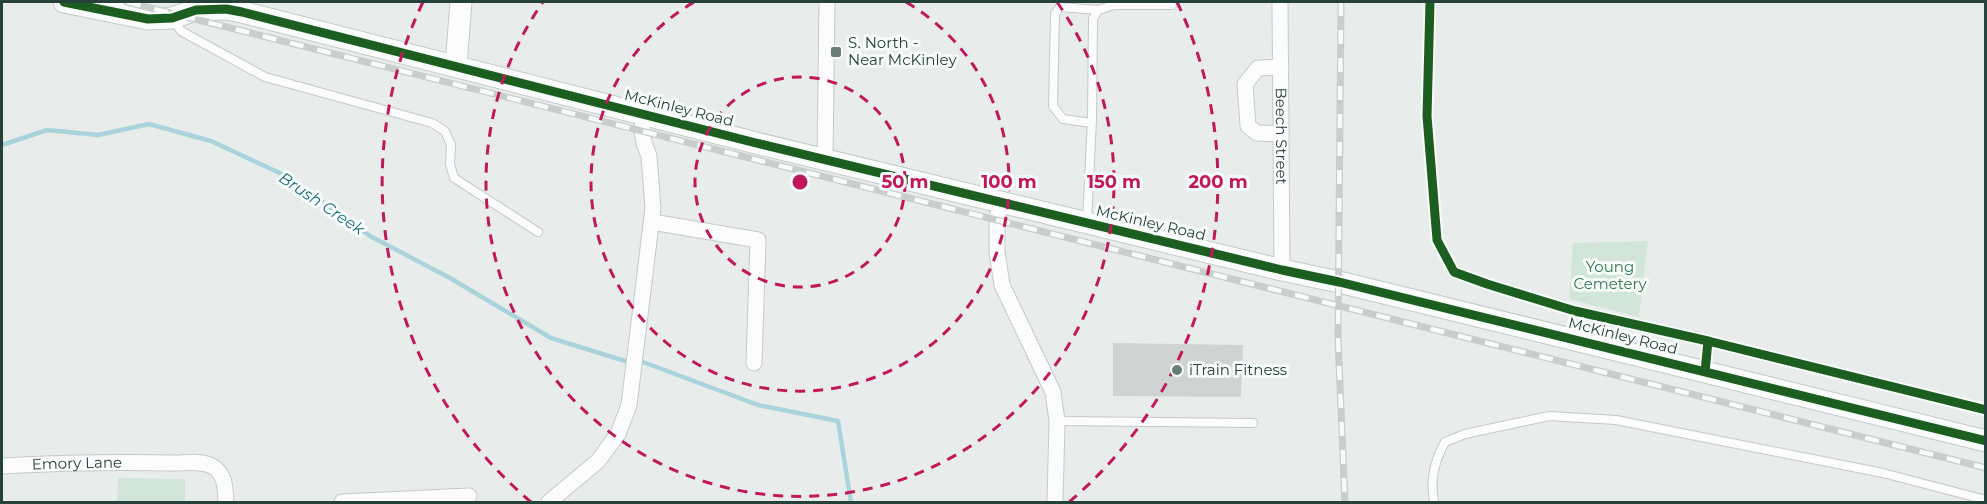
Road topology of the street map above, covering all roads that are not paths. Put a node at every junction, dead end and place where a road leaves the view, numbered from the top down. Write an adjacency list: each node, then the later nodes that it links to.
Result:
1 (64, 2): 7 (street, McKinley Road)
2 (461, 2): 8 (street)
3 (827, 2): 13 (street)
4 (1280, 2): 9 (street, Beech Street)
5 (1173, 5): 6 (lane)
6 (1098, 10): 11 (lane); 11 (lane)
7 (172, 18): 8 (street, McKinley Road); 17 (lane)
8 (456, 66): 10 (street, McKinley Road)
9 (1281, 67): 12 (street, Beech Street); 12 (street)
10 (644, 115): 13 (street, McKinley Road); 15 (street)
11 (1092, 123): 16 (lane)
12 (1281, 134): 18 (street, Beech Street)
13 (825, 159): 14 (street, McKinley Road)
14 (1000, 203): 16 (street, McKinley Road); 20 (street)
15 (652, 222): 19 (street); 28 (street)
16 (1087, 224): 18 (street, McKinley Road)
17 (538, 232)
18 (1282, 270): 22 (street, McKinley Road)
19 (754, 363)
20 (1057, 422): 21 (lane); 29 (street)
21 (1253, 423)
22 (1986, 441)
23 (2, 466): 26 (street, Emory Lane)
24 (469, 496): 27 (street)
25 (1986, 500): 30 (lane)
26 (226, 502)
27 (342, 502)
28 (549, 502)
29 (1055, 502)
30 (1434, 502)

